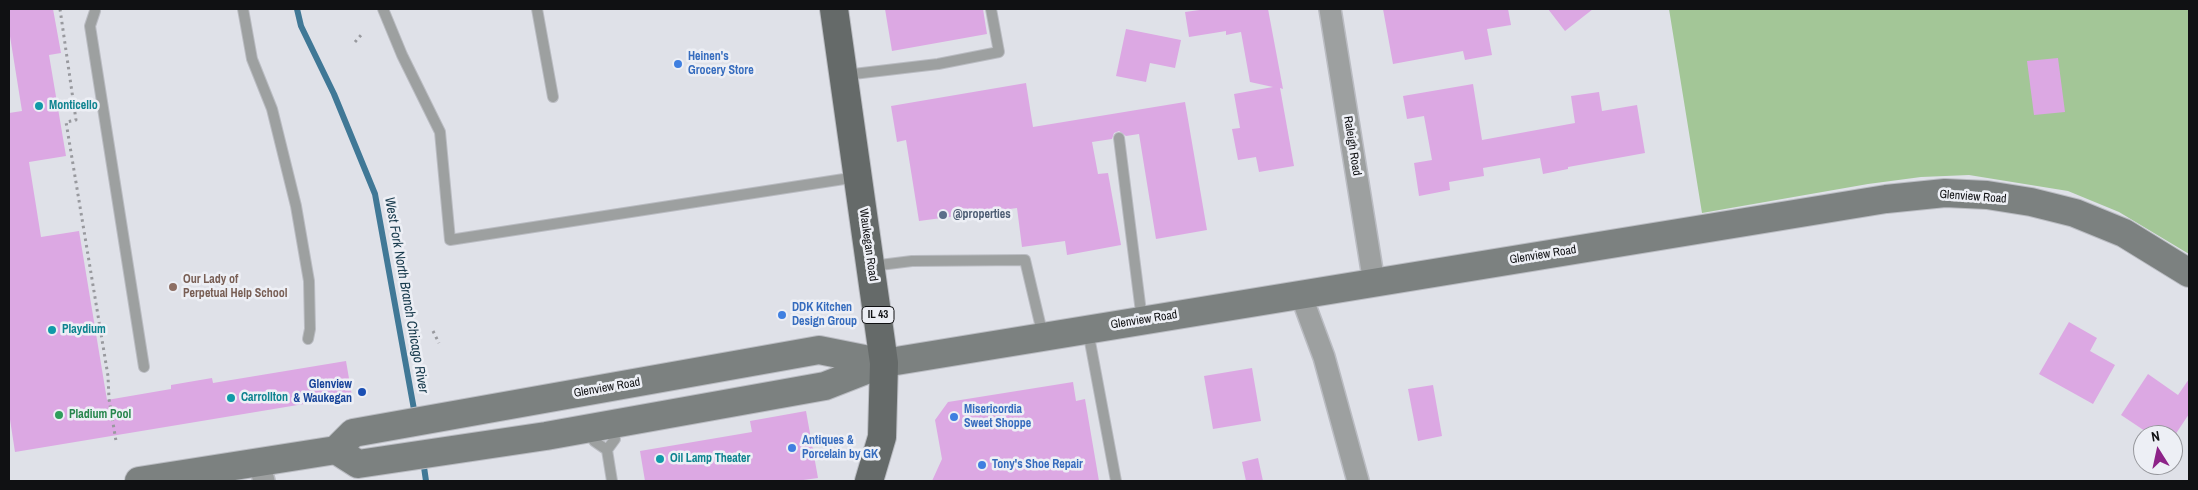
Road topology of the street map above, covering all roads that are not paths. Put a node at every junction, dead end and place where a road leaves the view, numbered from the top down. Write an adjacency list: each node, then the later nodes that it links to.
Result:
1 (243, 9): 19 (lane)
2 (384, 9): 11 (lane)
3 (537, 9): 9 (lane)
4 (834, 9): 8 (main road, Waukegan Road / IL 43)
5 (991, 9): 8 (lane)
6 (1330, 9): 14 (street, Raleigh Road)
7 (95, 11): 21 (lane)
8 (844, 76): 11 (main road, Waukegan Road / IL 43)
9 (553, 97)
10 (1119, 138): 16 (lane)
11 (858, 177): 12 (main road, Waukegan Road / IL 43)
12 (871, 267): 18 (lane); 20 (main road, Waukegan Road / IL 43)
13 (2189, 273): 14 (main road, Glenview Road)
14 (1374, 283): 15 (main road, Glenview Road)
15 (1301, 294): 16 (main road, Glenview Road); 29 (street)
16 (1143, 321): 17 (main road, Glenview Road)
17 (1088, 330): 18 (main road, Glenview Road); 28 (lane)
18 (1044, 337): 20 (main road, Glenview Road)
19 (308, 339)
20 (884, 363): 22 (main road, Glenview Road); 23 (main road, Glenview Road); 27 (main road, Waukegan Road / IL 43)
21 (144, 368)
22 (604, 434): 23 (main road, Glenview Road); 26 (lane)
23 (336, 450): 24 (main road)
24 (262, 472): 25 (main road)
25 (139, 481)
26 (612, 481)
27 (869, 481)
28 (1116, 481)
29 (1358, 481)

